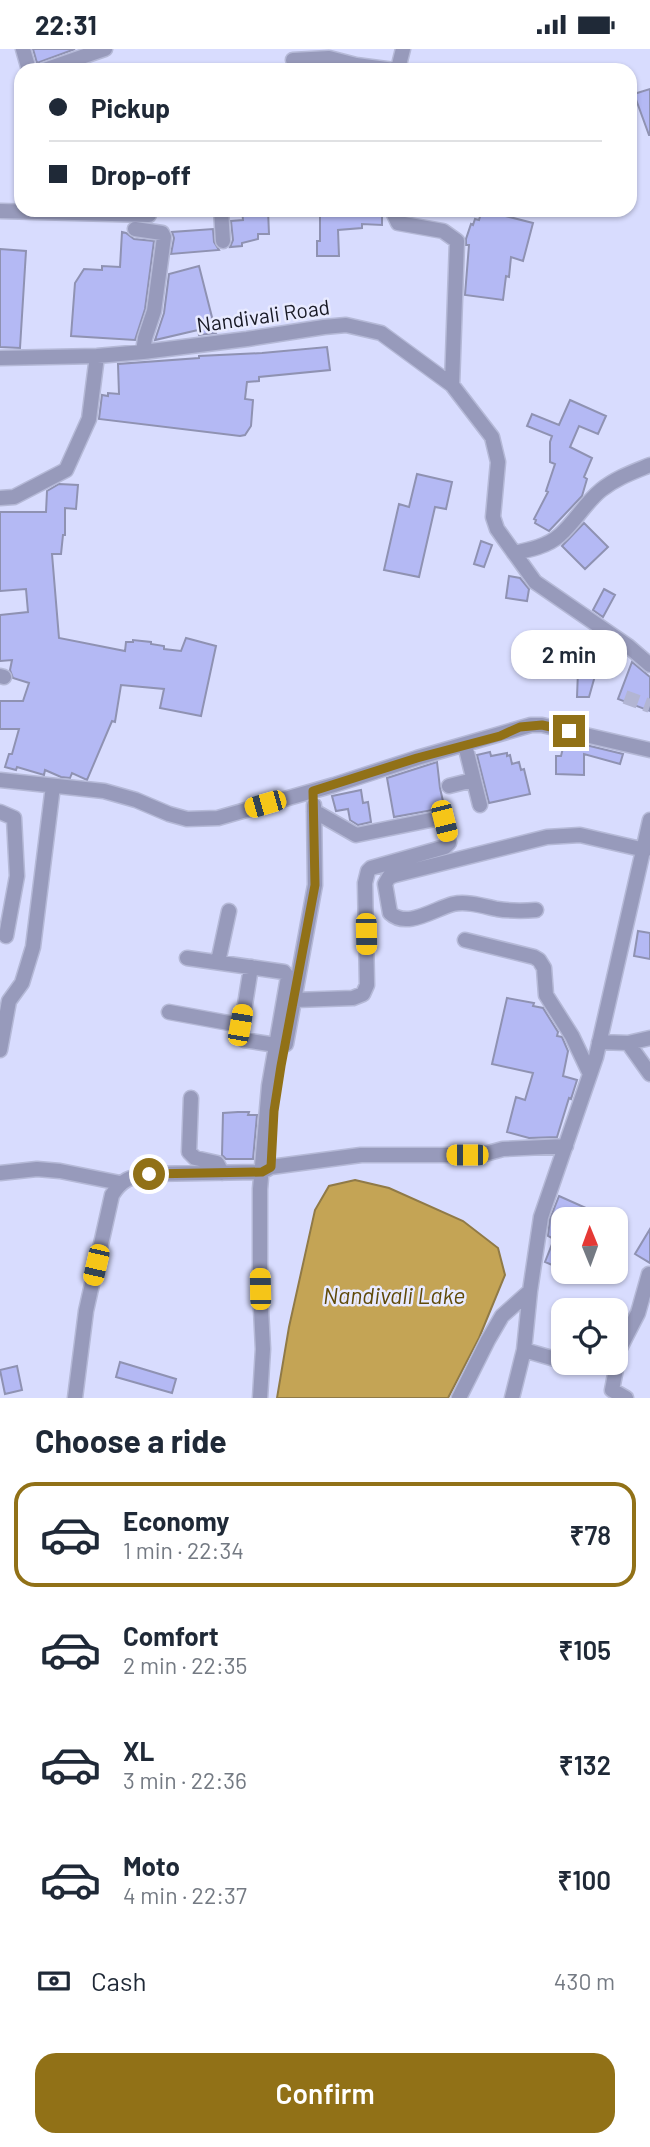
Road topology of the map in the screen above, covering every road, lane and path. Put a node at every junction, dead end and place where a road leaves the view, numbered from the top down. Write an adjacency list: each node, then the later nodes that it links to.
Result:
1 (105, 49): 3 (street)
2 (293, 60): 4 (street)
3 (64, 63)
4 (348, 63)
5 (221, 217): 8 (street)
6 (395, 217): 12 (street)
7 (135, 229): 9 (street)
8 (223, 241)
9 (143, 352): 10 (street, Nandivali Road); 12 (street, Nandivali Road)
10 (97, 356): 11 (street, Nandivali Road); 14 (street)
11 (0, 358)
12 (452, 385): 15 (street, Nandivali Road)
13 (650, 465): 15 (street)
14 (0, 498)
15 (514, 553): 16 (street, Nandivali Road)
16 (650, 665)
17 (465, 745): 18 (street); 20 (street); 23 (street)
18 (650, 750)
19 (0, 780): 21 (street)
20 (474, 780): 22 (street); 24 (street)
21 (53, 786): 23 (street); 43 (street)
22 (449, 786)
23 (313, 791): 25 (street)
24 (480, 805)
25 (314, 811): 36 (street); 36 (street)
26 (0, 812): 31 (street)
27 (650, 820): 28 (street)
28 (645, 850): 29 (street); 40 (street)
29 (536, 910)
30 (229, 911): 34 (street)
31 (6, 936)
32 (465, 940): 44 (street)
33 (187, 958): 34 (street)
34 (218, 962): 35 (street)
35 (251, 967): 38 (street); 42 (street)
36 (295, 1000): 48 (street)
37 (169, 1012): 38 (street)
38 (240, 1025): 42 (street)
39 (650, 1038): 41 (street)
40 (600, 1042): 41 (street); 44 (street)
41 (628, 1043): 45 (street)
42 (276, 1045): 48 (street)
43 (0, 1050)
44 (590, 1074): 47 (street)
45 (650, 1074)
46 (191, 1098): 50 (street)
47 (566, 1146): 48 (street); 53 (street)
48 (266, 1169): 50 (street); 59 (street)
49 (0, 1173): 51 (street)
50 (222, 1173): 51 (street)
51 (120, 1182): 58 (street)
52 (649, 1274): 54 (street)
53 (530, 1291): 55 (street); 60 (street)
54 (628, 1331)
55 (524, 1350): 56 (street); 61 (street)
56 (551, 1358)
57 (614, 1375): 62 (street)
58 (75, 1398)
59 (260, 1398)
60 (459, 1398)
61 (512, 1398)
62 (626, 1398)

